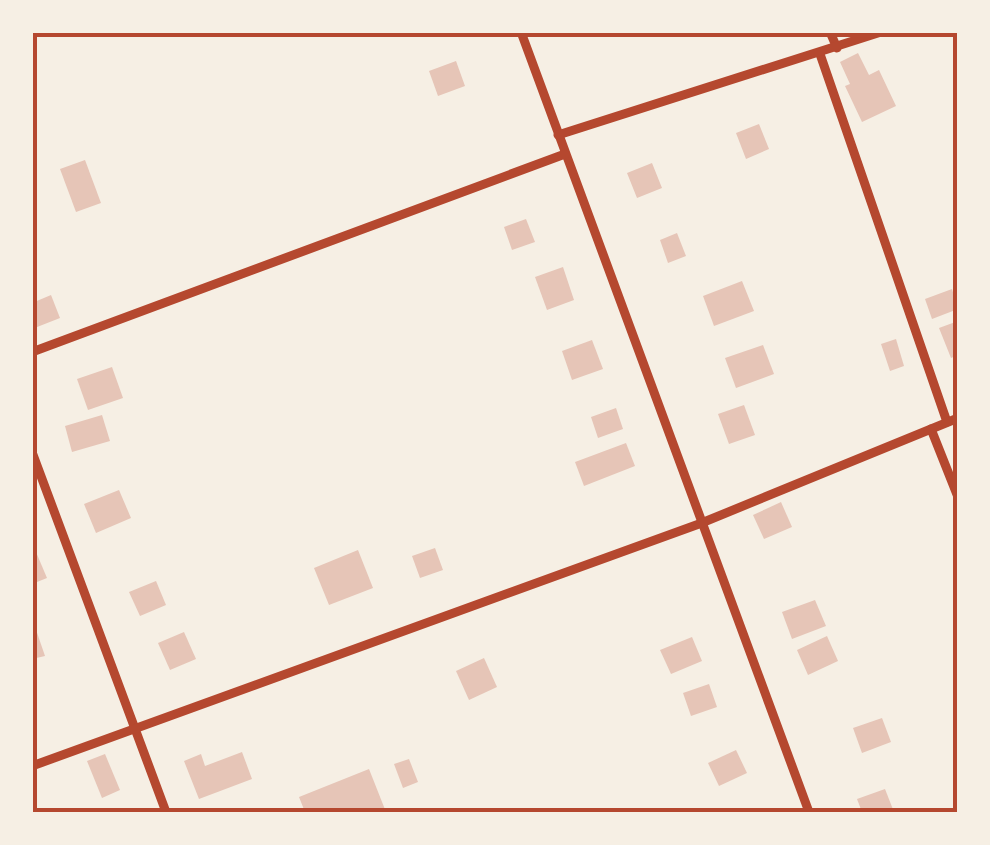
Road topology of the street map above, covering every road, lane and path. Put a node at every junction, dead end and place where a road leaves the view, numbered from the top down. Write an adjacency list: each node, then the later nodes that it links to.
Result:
1 (521, 32): 6 (street)
2 (830, 32): 4 (street)
3 (881, 32): 4 (street)
4 (837, 48): 5 (street)
5 (820, 54): 6 (street); 9 (street)
6 (558, 135): 7 (street)
7 (565, 154): 8 (street); 13 (street)
8 (32, 352)
9 (952, 420): 10 (street)
10 (932, 429): 12 (street); 13 (street)
11 (32, 452): 14 (street)
12 (958, 498)
13 (700, 524): 14 (street); 17 (street)
14 (134, 728): 15 (street); 16 (street)
15 (32, 766)
16 (166, 812)
17 (809, 812)

